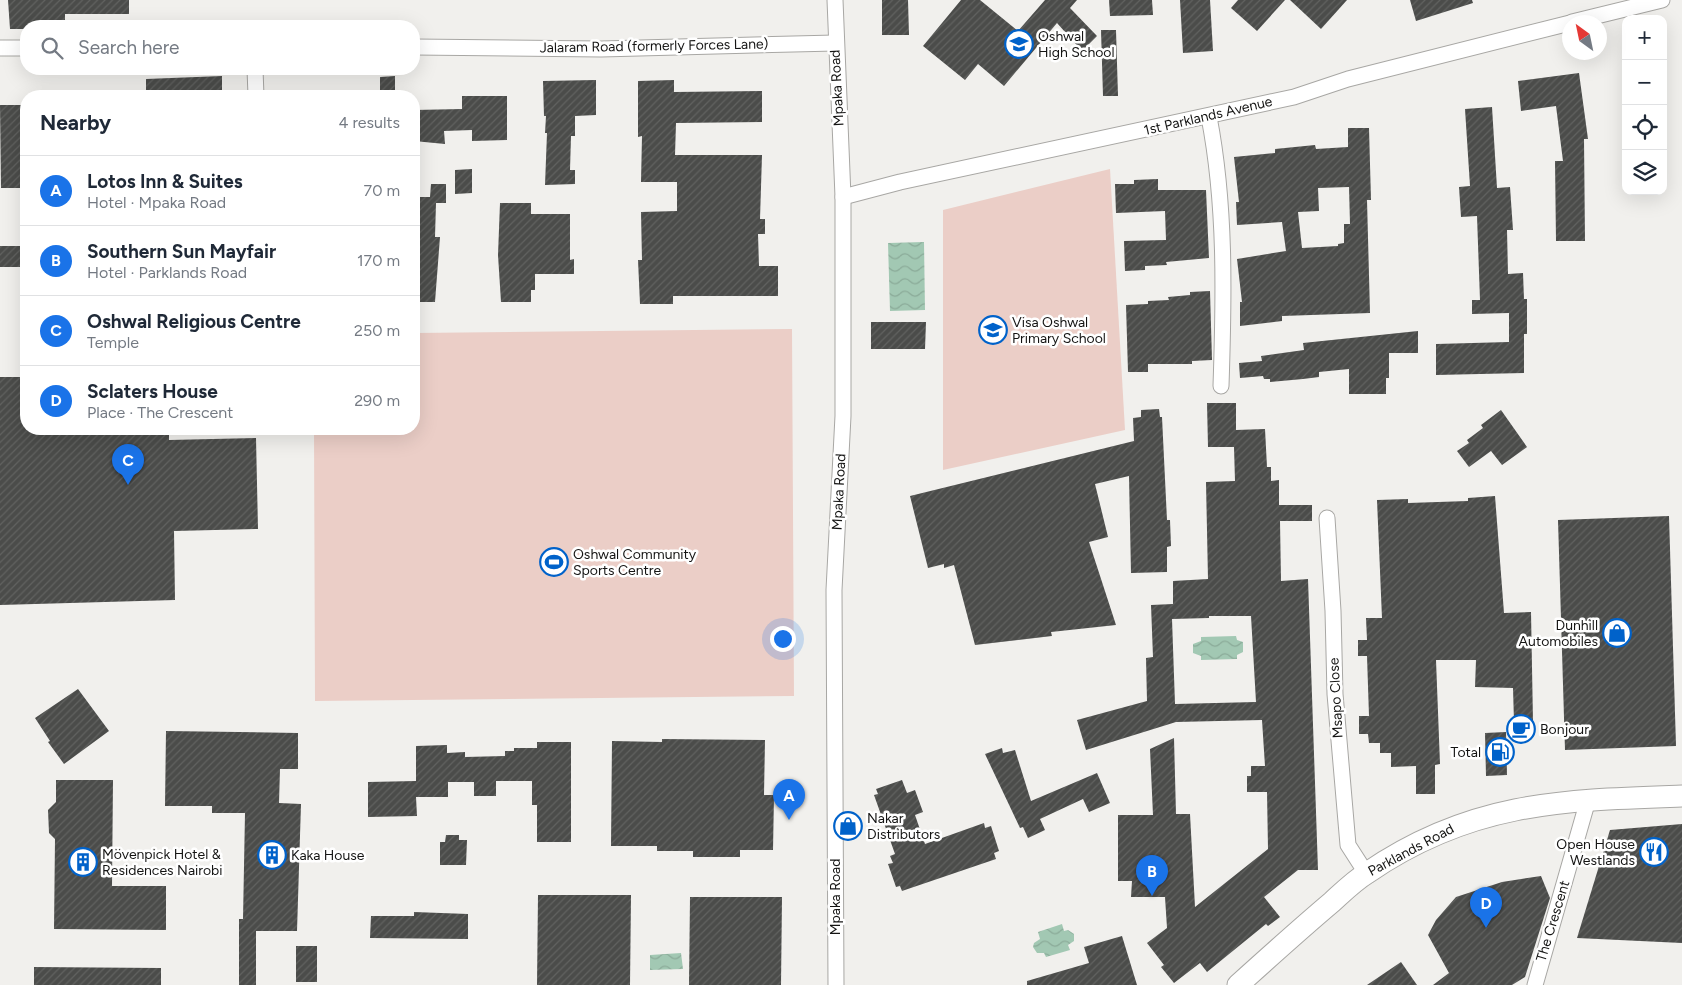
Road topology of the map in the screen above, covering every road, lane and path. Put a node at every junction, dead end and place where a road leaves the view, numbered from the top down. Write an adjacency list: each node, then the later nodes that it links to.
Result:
1 (835, 0): 5 (street, Mpaka Road)
2 (1662, 0): 3 (street, 1st Parklands Avenue)
3 (1603, 15)
4 (1562, 25): 11 (street, 1st Parklands Avenue)
5 (835, 43): 6 (street, Jalaram Road (formerly Forces Lane)); 12 (street, Mpaka Road)
6 (420, 47)
7 (0, 48): 8 (street)
8 (20, 48)
9 (255, 75): 10 (street)
10 (256, 90)
11 (1209, 117): 12 (street, 1st Parklands Avenue); 13 (street)
12 (843, 198): 18 (street, Mpaka Road)
13 (1221, 386)
14 (1327, 518): 17 (street, Msapo Close)
15 (1682, 796): 16 (main road, Parklands Road)
16 (1588, 800): 17 (main road, Parklands Road); 20 (street, The Crescent)
17 (1366, 873): 19 (main road, Parklands Road)
18 (836, 985)
19 (1238, 985)
20 (1535, 985)

